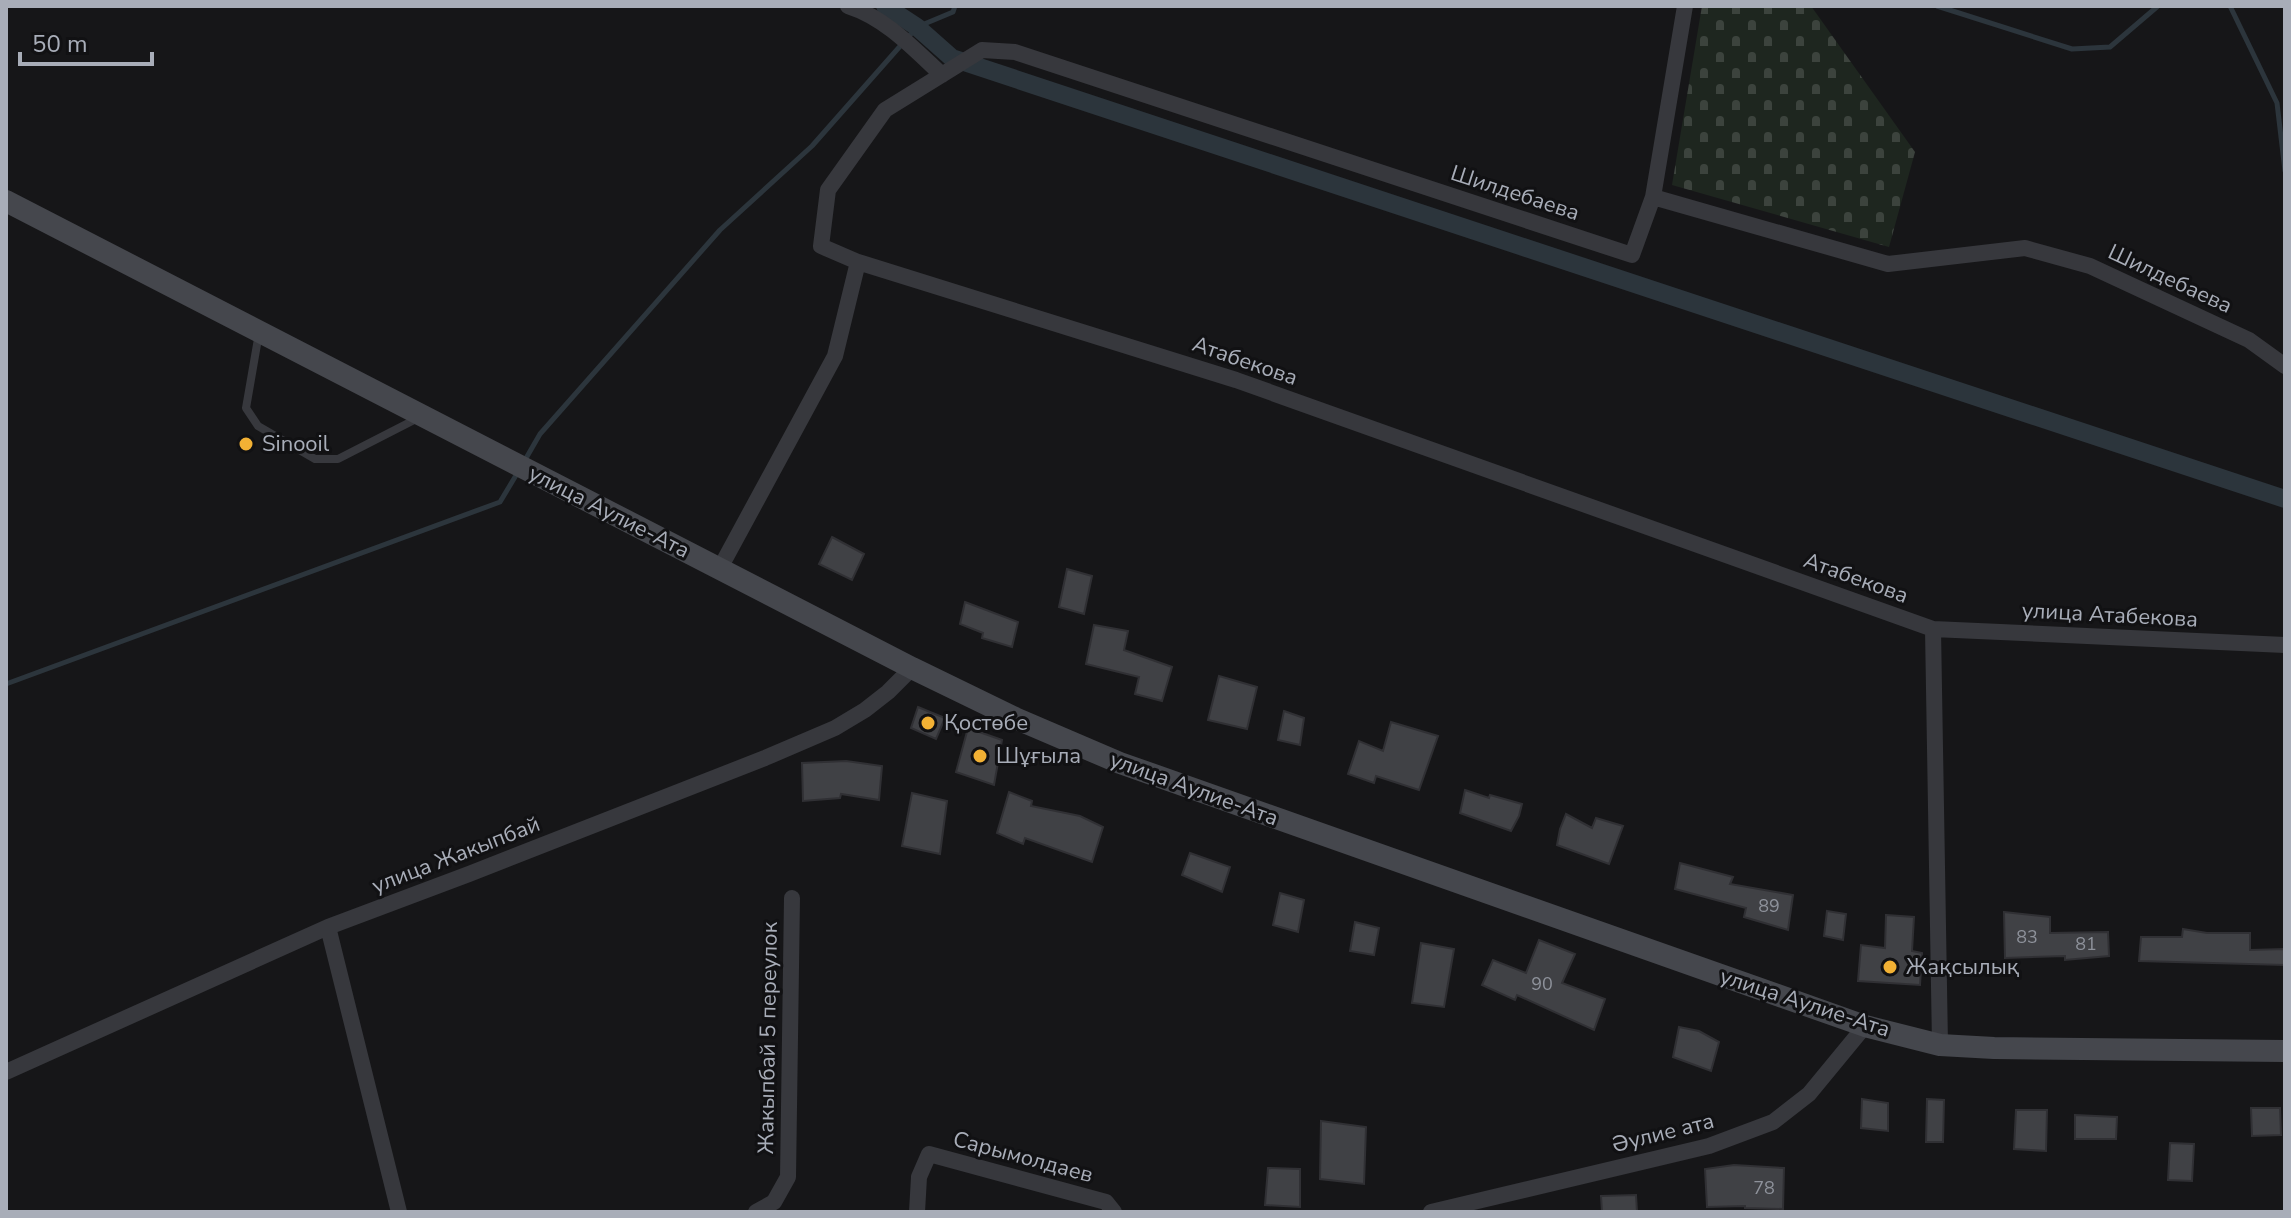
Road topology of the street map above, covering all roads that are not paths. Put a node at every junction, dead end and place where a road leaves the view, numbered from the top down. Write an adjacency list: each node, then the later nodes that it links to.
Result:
1 (848, 6): 3 (street)
2 (1685, 6): 4 (street)
3 (942, 75): 4 (street, Шилдебаева); 6 (street, Шилдебаева)
4 (1653, 197): 8 (street, Шилдебаева)
5 (6, 201): 7 (main road, улица Аулие-Ата)
6 (858, 262): 10 (street); 11 (street, Атабекова)
7 (259, 332): 9 (main road, улица Аулие-Ата); 9 (lane)
8 (2285, 366)
9 (422, 416): 10 (main road, улица Аулие-Ата)
10 (719, 570): 13 (main road, улица Аулие-Ата)
11 (1933, 629): 12 (street, улица Атабекова); 17 (street)
12 (2285, 645)
13 (912, 668): 15 (street, улица Жакыпбай); 16 (main road, улица Аулие-Ата)
14 (792, 898): 21 (street, Жакыпбай 5 переулок)
15 (328, 927): 19 (street, улица Жакыпбай); 20 (street)
16 (1865, 1026): 17 (main road, улица Аулие-Ата); 24 (street, Әулие ата)
17 (1940, 1045): 18 (main road, улица Аулие-Ата)
18 (2285, 1051)
19 (6, 1072)
20 (399, 1212)
21 (756, 1212)
22 (917, 1212): 23 (street, Сарымолдаев)
23 (1114, 1212)
24 (1431, 1212)

